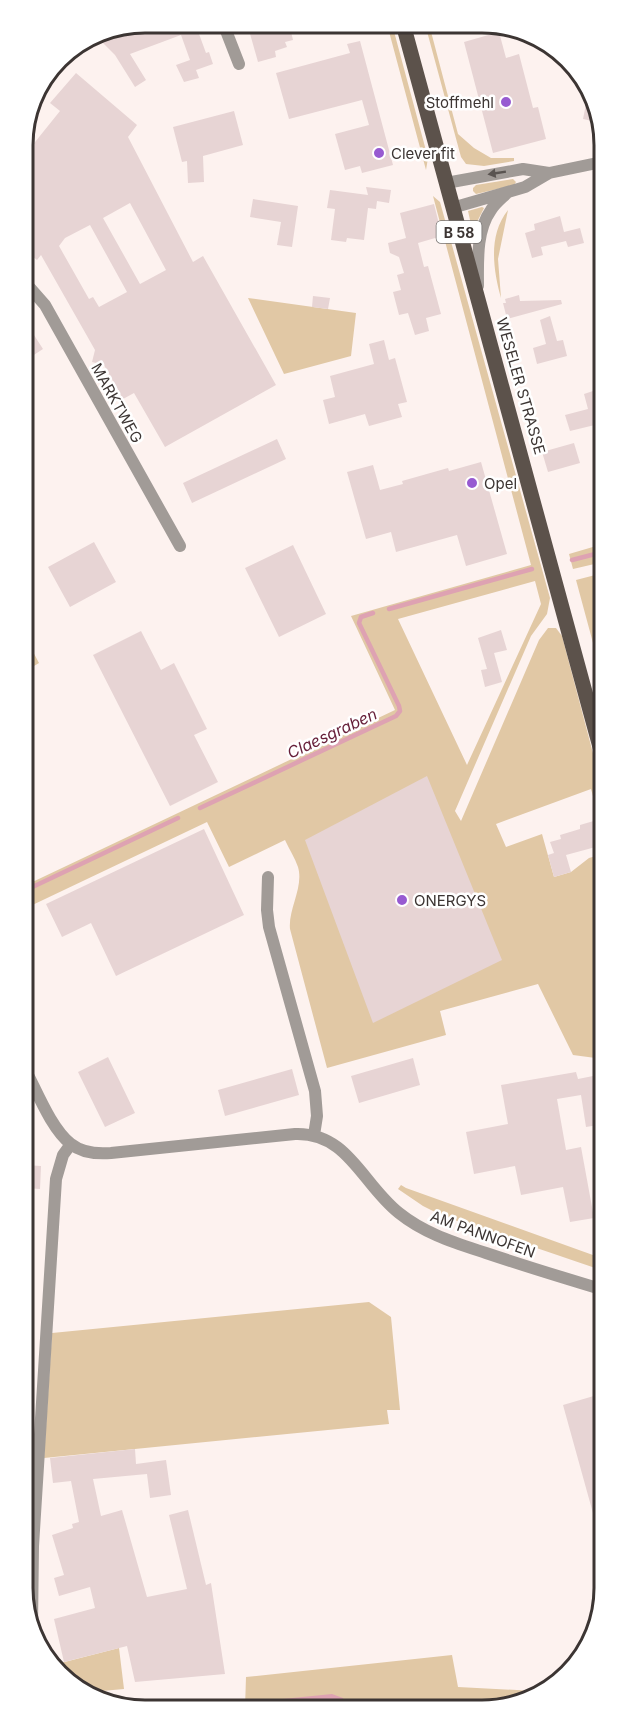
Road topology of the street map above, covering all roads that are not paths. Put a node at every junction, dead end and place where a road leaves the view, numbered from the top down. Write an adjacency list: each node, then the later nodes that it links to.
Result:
1 (227, 33): 3 (street)
2 (405, 33): 6 (main road, WESELER STRASSE / B 58)
3 (239, 64)
4 (594, 164): 5 (street)
5 (549, 172): 6 (street, one-way to 6); 7 (street)
6 (446, 183): 8 (main road, WESELER STRASSE / B 58)
7 (507, 192): 8 (street); 10 (street)
8 (452, 207): 10 (main road, WESELER STRASSE / B 58)
9 (33, 291): 11 (street, MARKTWEG)
10 (478, 300): 12 (main road, WESELER STRASSE / B 58)
11 (180, 546)
12 (594, 725)
13 (268, 877): 15 (street)
14 (33, 1084): 16 (street)
15 (314, 1135): 16 (street, AM PANNOFEN); 17 (street, AM PANNOFEN)
16 (71, 1144): 18 (street)
17 (594, 1287)
18 (33, 1546)

